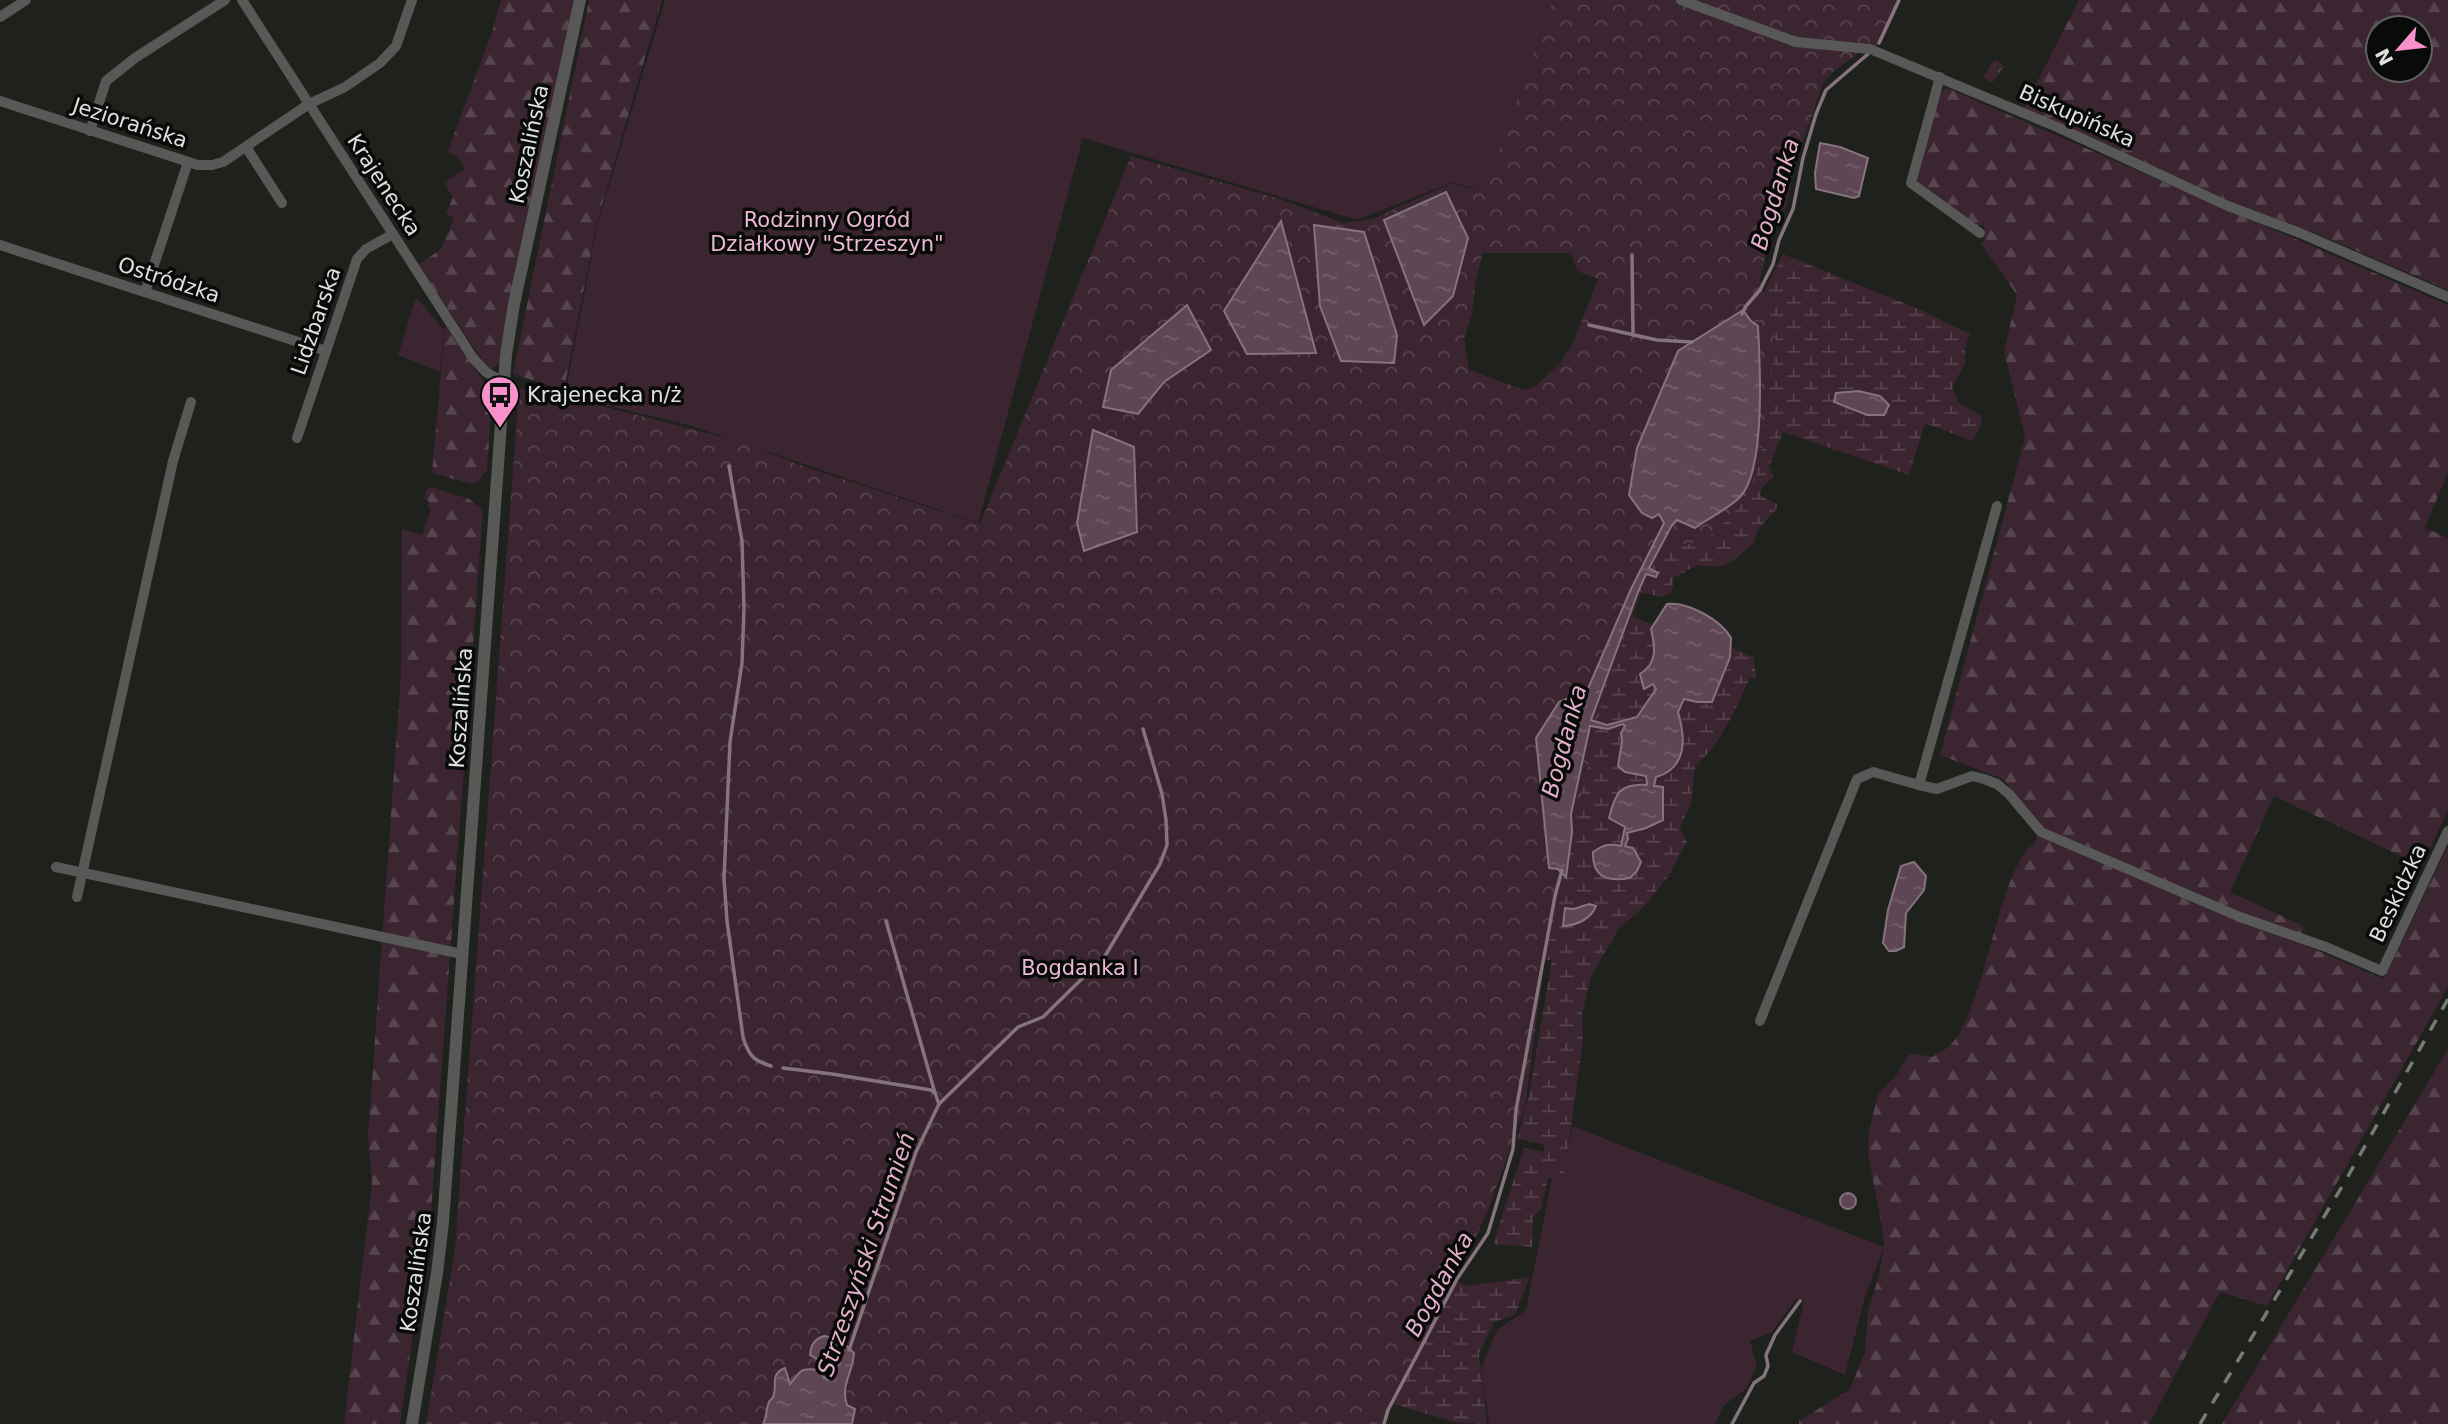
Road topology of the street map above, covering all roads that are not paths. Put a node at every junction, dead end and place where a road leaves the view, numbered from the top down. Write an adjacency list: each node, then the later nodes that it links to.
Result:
1 (26, 0): 7 (street)
2 (225, 0): 11 (street)
3 (242, 0): 10 (street, Krajenecka)
4 (412, 0): 10 (street, Jeziorańska)
5 (580, 0): 21 (street, Koszalińska)
6 (1681, 0): 8 (street, Biskupińska)
7 (0, 17)
8 (1940, 78): 15 (street); 19 (street, Biskupińska)
9 (0, 101): 11 (street, Jeziorańska)
10 (309, 104): 12 (street, Jeziorańska); 16 (street, Krajenecka)
11 (90, 131): 13 (street, Jeziorańska)
12 (246, 147): 13 (street, Jeziorańska); 14 (street)
13 (188, 162): 18 (street)
14 (282, 203)
15 (1980, 233)
16 (393, 234): 20 (street, Lidzbarska); 21 (street, Krajenecka)
17 (0, 245): 18 (street, Ostródzka)
18 (145, 292): 20 (street, Ostródzka)
19 (2448, 297)
20 (326, 351): 23 (street, Lidzbarska)
21 (503, 382): 30 (street, Koszalińska)
22 (191, 402): 28 (street)
23 (297, 438)
24 (1997, 506): 25 (street)
25 (1919, 785): 26 (street, Beskidzka); 31 (street)
26 (2448, 831)
27 (56, 867): 28 (street)
28 (82, 874): 29 (street); 30 (street)
29 (76, 898)
30 (462, 954): 32 (street, Koszalińska)
31 (1760, 1021)
32 (412, 1424)

